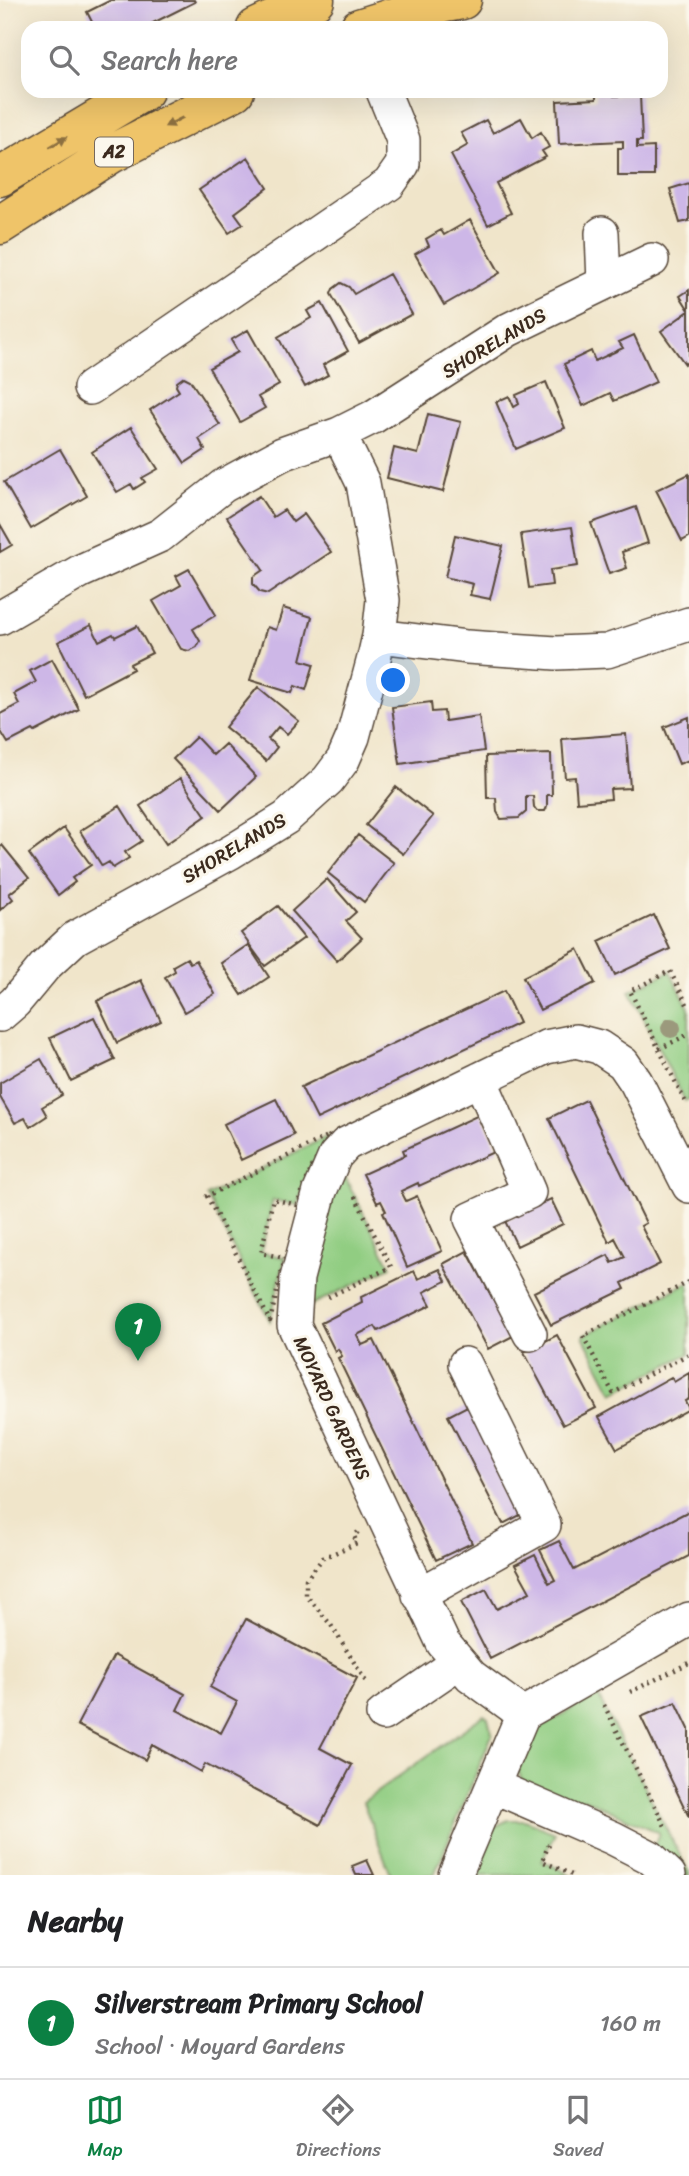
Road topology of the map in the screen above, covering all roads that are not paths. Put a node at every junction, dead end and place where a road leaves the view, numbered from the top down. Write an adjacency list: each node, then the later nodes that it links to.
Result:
1 (315, 0): 3 (highway)
2 (462, 0): 4 (highway)
3 (271, 21)
4 (381, 21)
5 (132, 98): 8 (highway, A2, one-way to 5)
6 (221, 98): 9 (highway, A2, one-way to 9)
7 (386, 98): 13 (street)
8 (0, 177)
9 (0, 225)
10 (602, 233): 12 (street)
11 (652, 260): 12 (street, SHORELANDS)
12 (604, 282): 14 (street, SHORELANDS)
13 (90, 388)
14 (340, 434): 15 (street, SHORELANDS); 17 (street, SHORELANDS)
15 (0, 618)
16 (689, 624): 17 (street)
17 (379, 636): 18 (street, SHORELANDS)
18 (8, 1009)
19 (480, 1079): 20 (street); 21 (street); 23 (street, MOYARD GARDENS)
20 (689, 1186)
21 (530, 1334)
22 (465, 1364): 23 (street)
23 (419, 1595): 25 (street, MOYARD GARDENS)
24 (689, 1619): 27 (street)
25 (459, 1662): 26 (street); 27 (street, MOYARD GARDENS)
26 (383, 1714)
27 (523, 1714): 28 (street)
28 (493, 1786): 29 (street); 30 (street)
29 (455, 1875)
30 (669, 1875)

